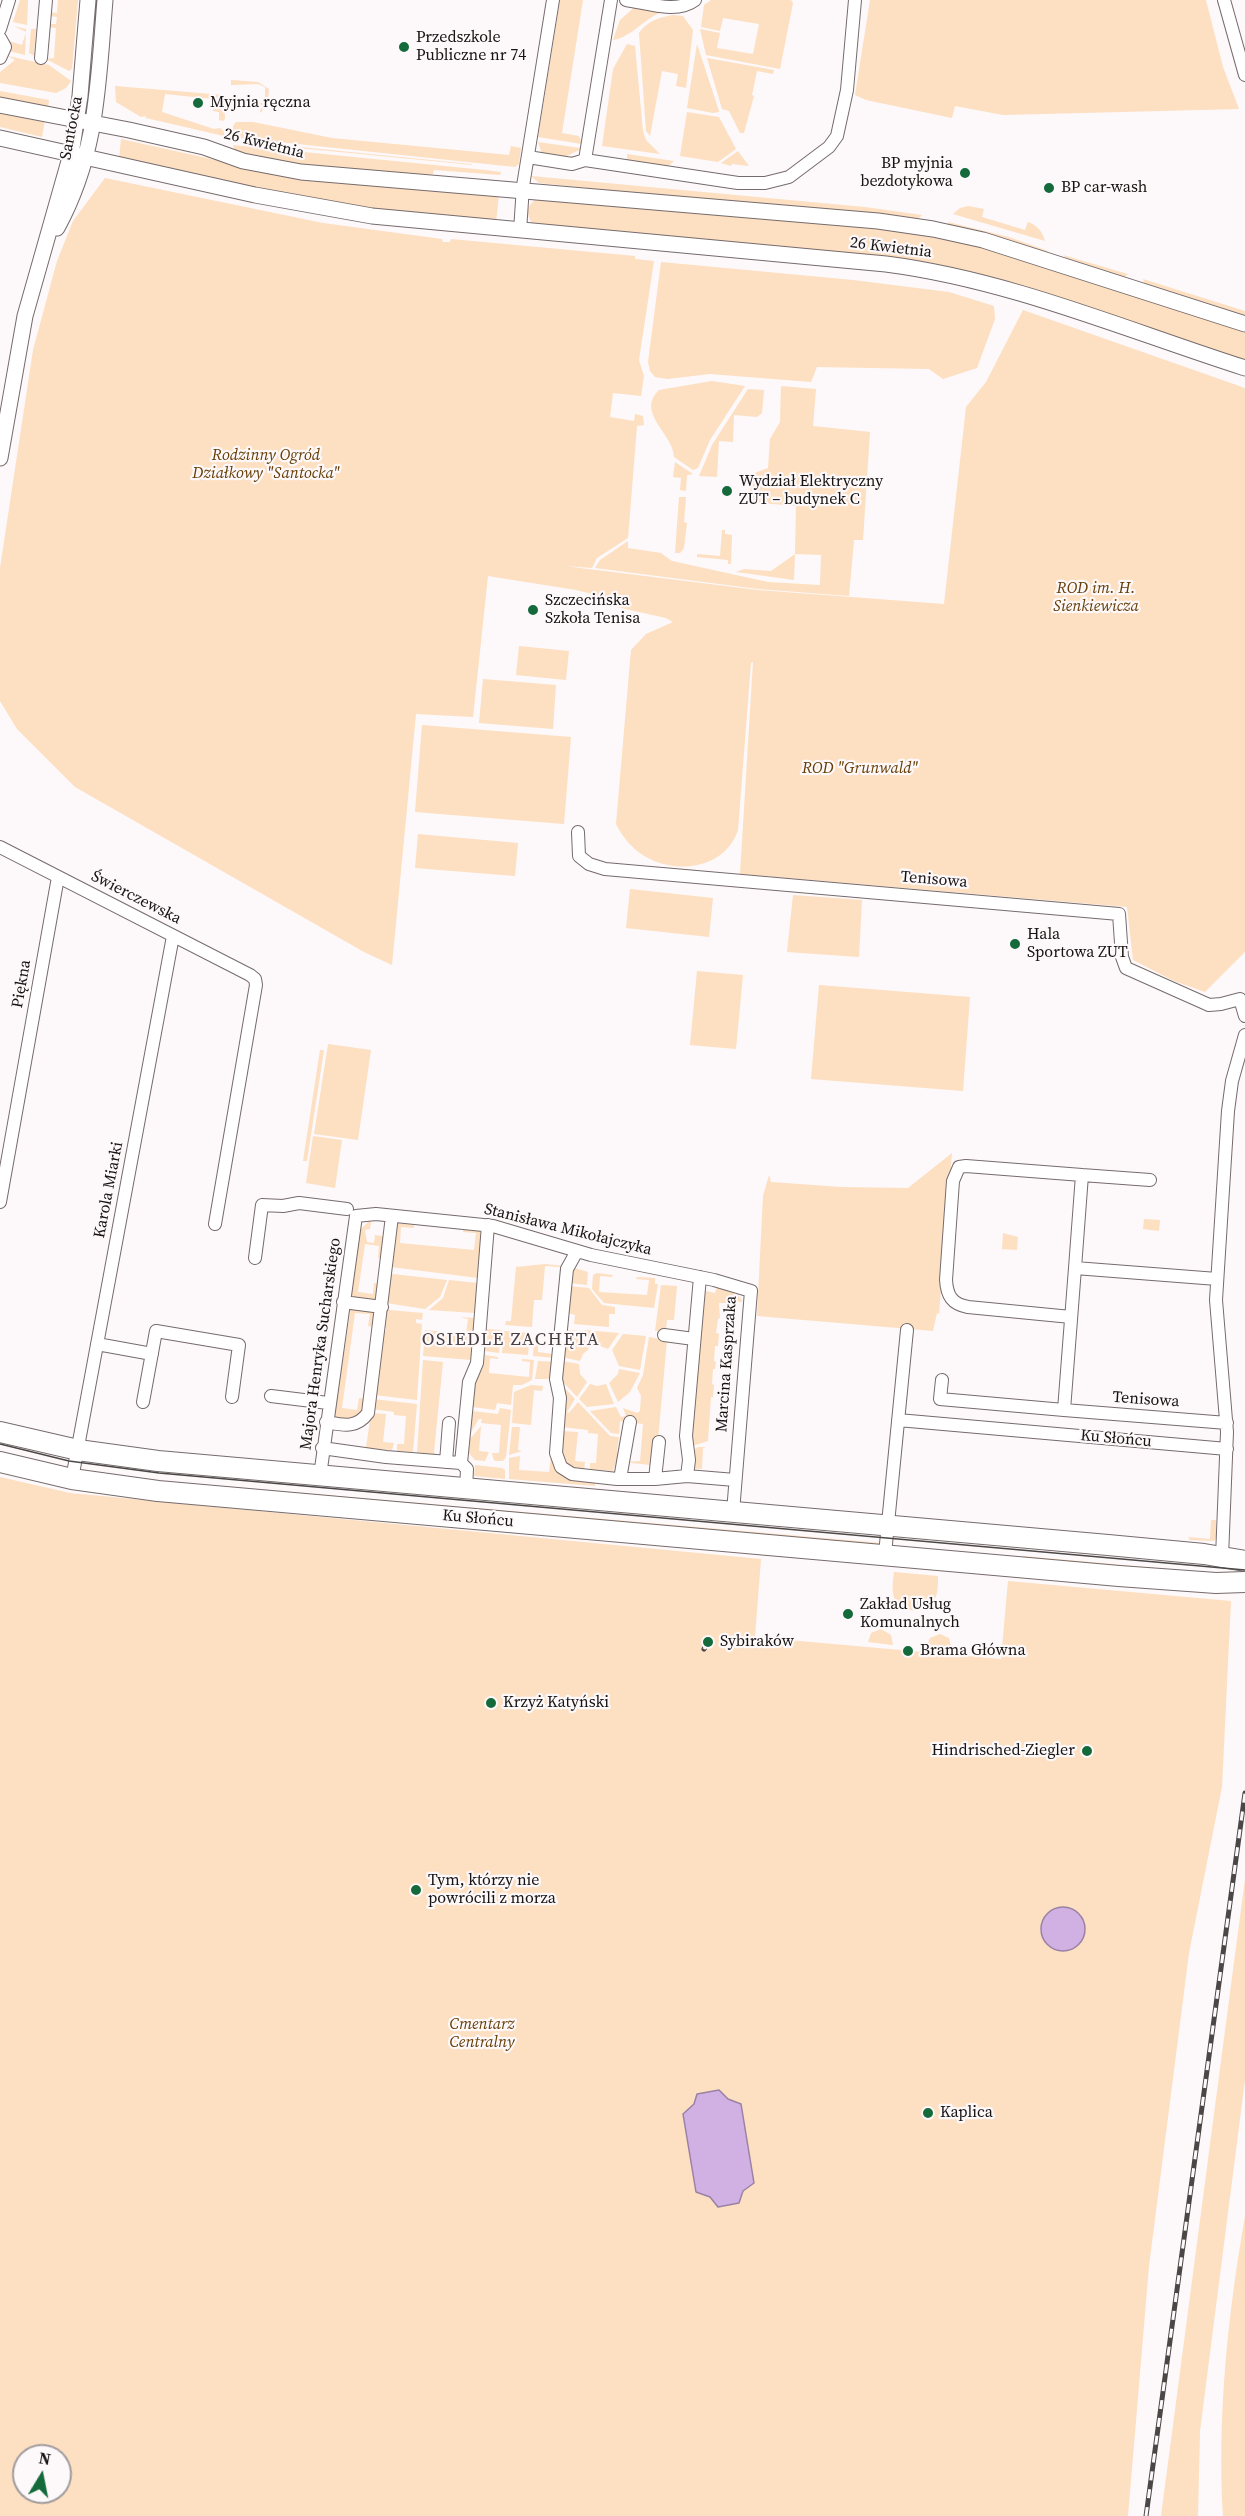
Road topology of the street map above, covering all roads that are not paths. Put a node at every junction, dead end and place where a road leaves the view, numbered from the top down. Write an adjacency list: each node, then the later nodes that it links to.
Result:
1 (9, 0): 11 (street)
2 (46, 0): 14 (street)
3 (88, 0): 17 (street, Santocka)
4 (105, 0): 18 (street, Santocka)
5 (553, 0): 22 (street)
6 (611, 0): 23 (street)
7 (626, 0): 8 (street)
8 (695, 0)
9 (855, 0): 23 (street)
10 (1224, 0): 15 (street)
11 (0, 29)
12 (0, 38): 13 (street)
13 (0, 58)
14 (41, 58)
15 (1245, 75)
16 (0, 105): 17 (street, 26 Kwietnia)
17 (77, 121): 18 (street, 26 Kwietnia); 20 (street, Santocka)
18 (94, 124): 21 (street, Santocka); 24 (street, 26 Kwietnia)
19 (0, 138): 20 (street, 26 Kwietnia)
20 (71, 154): 21 (street, 26 Kwietnia); 26 (street, Santocka)
21 (86, 157): 25 (street, 26 Kwietnia); 26 (street, Santocka)
22 (528, 157): 23 (street); 24 (street)
23 (585, 160)
24 (523, 191): 25 (street); 27 (street, 26 Kwietnia)
25 (520, 231): 28 (street, 26 Kwietnia)
26 (42, 255): 29 (street, Santocka)
27 (1245, 324)
28 (1245, 368)
29 (0, 459)
30 (578, 832): 34 (street, Tenisowa)
31 (0, 847): 32 (street, Świerczewska)
32 (58, 877): 33 (street, Świerczewska); 39 (street, Piękna)
33 (173, 936): 42 (street, Świerczewska); 55 (street, Karola Miarki)
34 (1242, 998): 35 (street, Tenisowa)
35 (1245, 1016)
36 (1245, 1035): 48 (street)
37 (1082, 1175): 38 (street); 46 (street); 51 (street)
38 (1150, 1180)
39 (0, 1202)
40 (351, 1213): 41 (street, Stanisława Mikołajczyka); 45 (street, Stanisława Mikołajczyka); 49 (street, Majora Henryka Sucharskiego)
41 (392, 1216): 43 (street, Stanisława Mikołajczyka); 50 (street)
42 (215, 1224)
43 (488, 1225): 44 (street, Stanisława Mikołajczyka); 75 (street)
44 (577, 1251): 47 (street, Stanisława Mikołajczyka); 78 (street)
45 (255, 1258)
46 (1075, 1268): 48 (street); 51 (street)
47 (700, 1277): 53 (street); 82 (street, Marcina Kasprzaka)
48 (1217, 1279): 67 (street)
49 (343, 1302): 50 (street); 61 (street, Majora Henryka Sucharskiego)
50 (382, 1307): 64 (street)
51 (1071, 1317): 62 (street)
52 (907, 1330): 63 (street)
53 (694, 1339): 54 (street); 77 (street)
54 (667, 1340)
55 (97, 1344): 56 (street); 72 (street, Karola Miarki)
56 (152, 1354): 59 (street); 60 (street)
57 (942, 1380): 62 (street, Tenisowa)
58 (271, 1396): 61 (street)
59 (232, 1397)
60 (143, 1402)
61 (328, 1403): 64 (street, Majora Henryka Sucharskiego)
62 (1064, 1410): 67 (street, Tenisowa)
63 (897, 1420): 71 (street, Ku Słońcu); 86 (street)
64 (326, 1422): 70 (street, Majora Henryka Sucharskiego)
65 (630, 1422): 80 (street)
66 (449, 1423): 74 (street)
67 (1227, 1423): 71 (street)
68 (0, 1432): 72 (main road, Ku Słońcu)
69 (659, 1442): 81 (street)
70 (322, 1448): 74 (street); 76 (street, Majora Henryka Sucharskiego)
71 (1227, 1449): 88 (street)
72 (78, 1450): 76 (main road, Ku Słońcu); 79 (street)
73 (0, 1462): 79 (main road, Ku Słońcu)
74 (446, 1462): 75 (street)
75 (461, 1463): 83 (street)
76 (320, 1476): 83 (main road, Ku Słońcu)
77 (687, 1476): 81 (street); 82 (street)
78 (599, 1477): 80 (street); 84 (street)
79 (72, 1479): 87 (main road, Ku Słońcu)
80 (620, 1479): 81 (street)
81 (655, 1479)
82 (735, 1480): 85 (street, Marcina Kasprzaka)
83 (466, 1489): 84 (main road, Ku Słońcu)
84 (596, 1500): 85 (main road, Ku Słońcu)
85 (733, 1512): 86 (main road, Ku Słońcu)
86 (888, 1526): 87 (street); 88 (main road, Ku Słońcu)
87 (885, 1554): 90 (main road, Ku Słońcu)
88 (1222, 1557): 89 (main road, Ku Słońcu)
89 (1245, 1561)
90 (1245, 1582)

